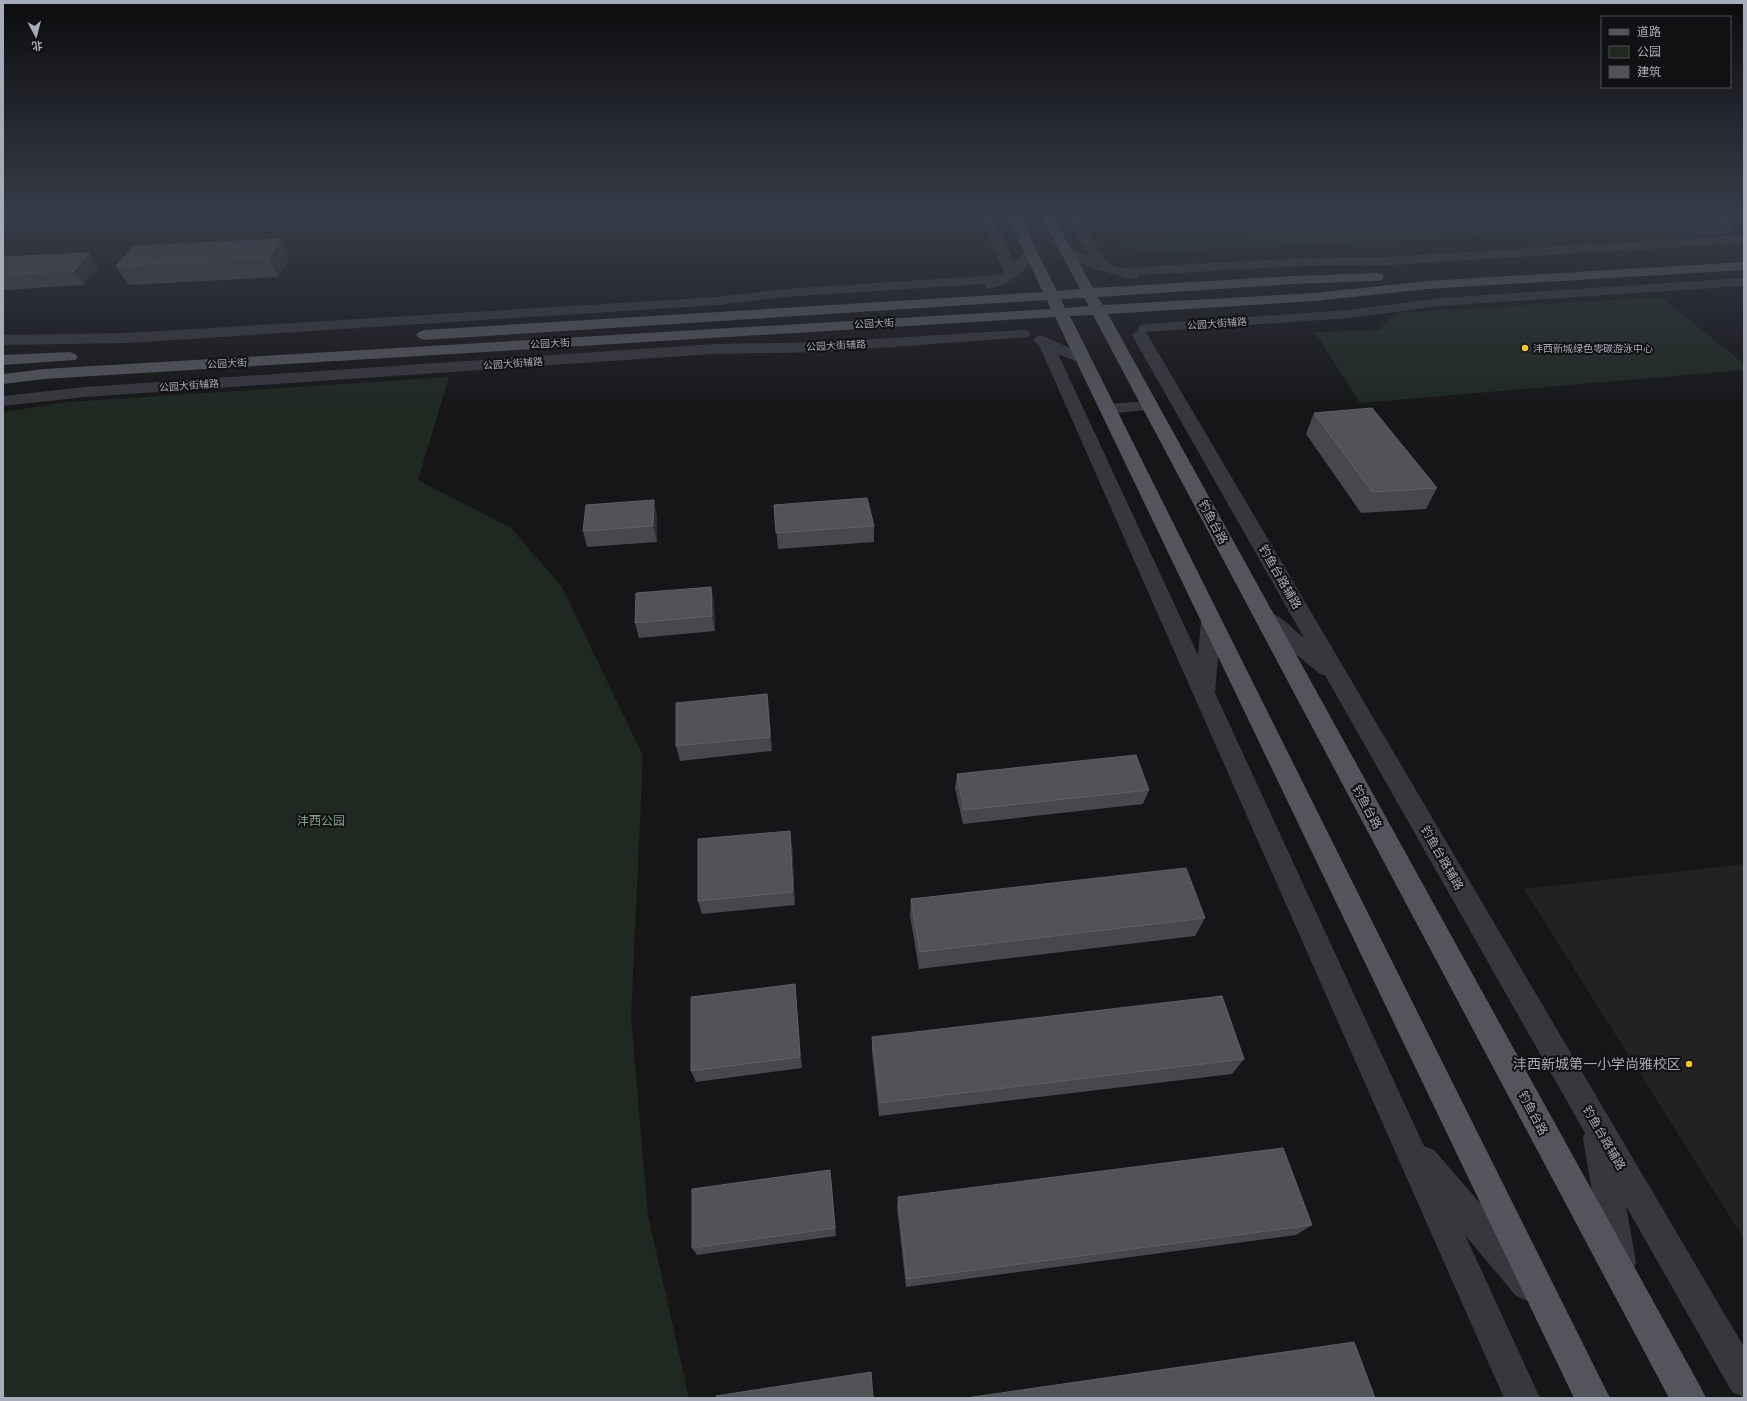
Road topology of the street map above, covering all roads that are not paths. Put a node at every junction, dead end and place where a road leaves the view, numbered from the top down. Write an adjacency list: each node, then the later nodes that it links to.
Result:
1 (937, 281): 18 (street)
2 (996, 281): 10 (street)
3 (1045, 281): 12 (main road)
4 (1082, 281): 11 (main road, 钓鱼台路)
5 (1158, 281): 9 (street)
6 (1272, 281): 9 (main road, 公园大街)
7 (1488, 281): 13 (main road, 公园大街)
8 (1744, 282): 15 (street, 公园大街辅路)
9 (1182, 287): 11 (main road, 公园大街)
10 (952, 302): 12 (main road, 公园大街); 17 (main road, 公园大街)
11 (1093, 302): 12 (main road, 公园大街); 13 (main road, 公园大街); 21 (main road, 钓鱼台路)
12 (1056, 304): 14 (main road, 公园大街); 22 (main road)
13 (1190, 304): 15 (street)
14 (974, 317): 16 (street); 24 (main road, 公园大街)
15 (1143, 332): 21 (street); 30 (street, 钓鱼台路辅路)
16 (1023, 334): 19 (street); 25 (street, 公园大街辅路)
17 (412, 336)
18 (3, 340)
19 (1046, 343): 22 (street); 31 (street)
20 (86, 356): 23 (main road)
21 (1124, 358): 26 (main road, 钓鱼台路)
22 (1083, 359): 27 (main road)
23 (3, 360)
24 (3, 379)
25 (3, 401)
26 (1150, 406): 27 (street); 28 (main road, 钓鱼台路)
27 (1108, 409): 29 (main road)
28 (1264, 617): 30 (street); 34 (main road, 钓鱼台路)
29 (1211, 621): 31 (street); 35 (main road)
30 (1338, 677): 32 (street, 钓鱼台路辅路)
31 (1204, 694): 33 (street)
32 (1596, 1124): 34 (street); 36 (street, 钓鱼台路辅路)
33 (1407, 1142): 35 (street); 37 (street)
34 (1623, 1279): 39 (main road, 钓鱼台路)
35 (1548, 1308): 38 (main road)
36 (1744, 1380)
37 (1522, 1398)
38 (1592, 1398)
39 (1688, 1398)

